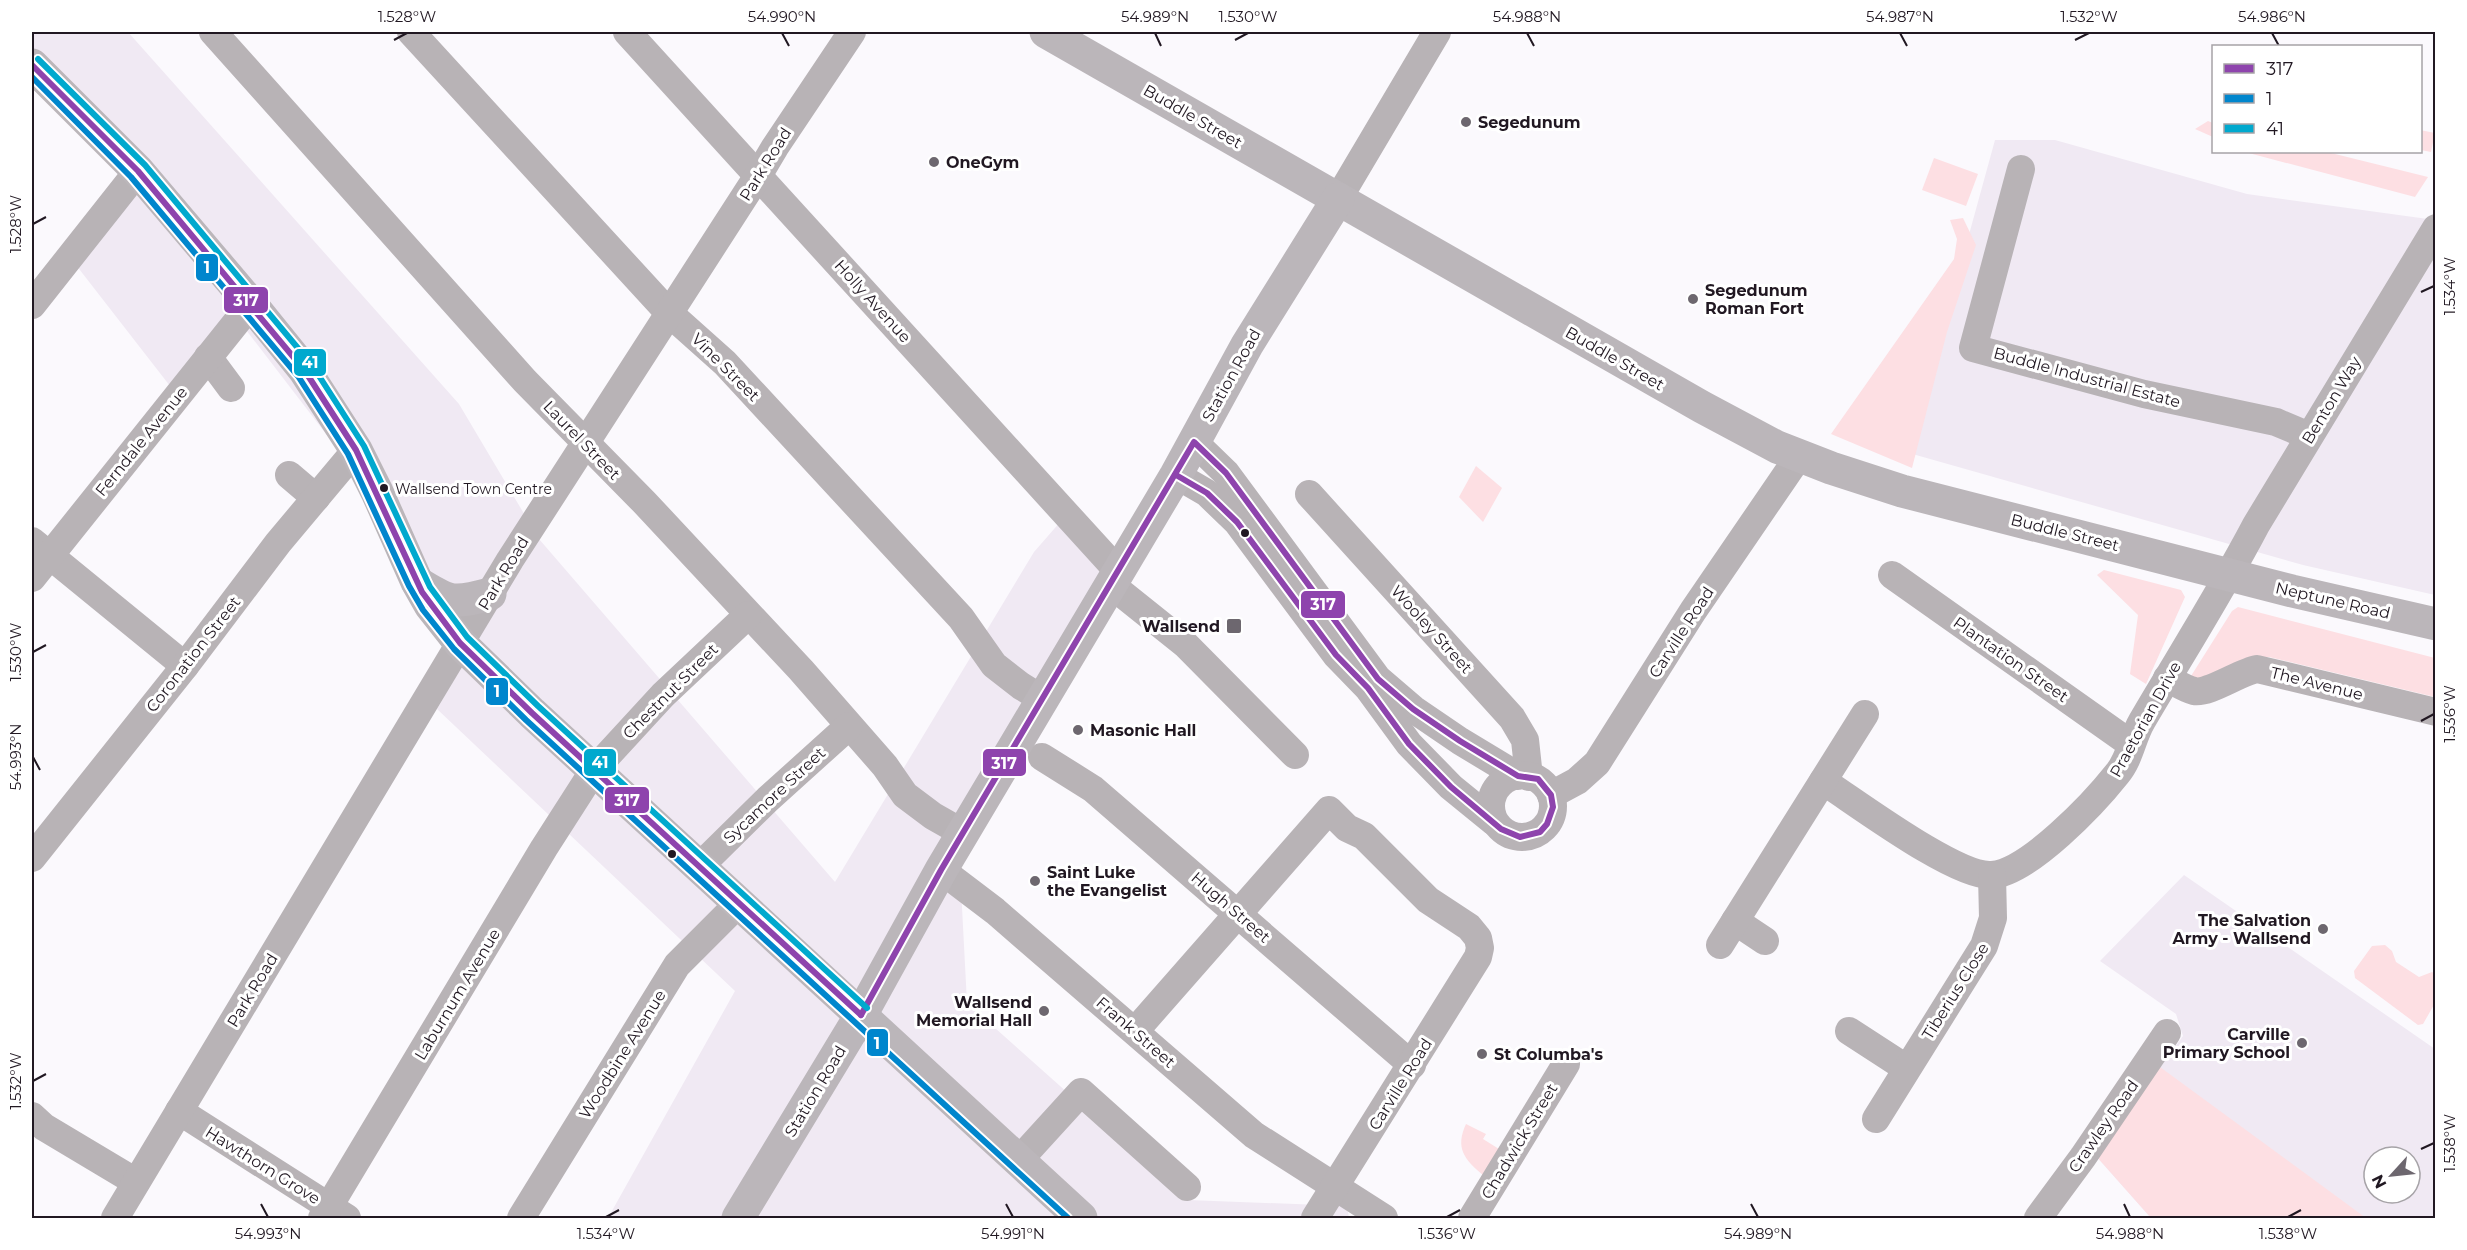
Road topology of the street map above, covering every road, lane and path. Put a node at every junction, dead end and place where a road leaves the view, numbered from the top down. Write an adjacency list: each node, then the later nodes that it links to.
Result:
1 (213, 32): 20 (street, Laurel Street)
2 (411, 32): 15 (street, Vine Street)
3 (627, 32): 10 (street, Holly Avenue)
4 (852, 32): 10 (street, Park Road)
5 (1046, 32): 11 (main road, Buddle Street)
6 (1437, 32): 11 (street, Station Road)
7 (32, 65): 9 (main road)
8 (2021, 169): 18 (street, Buddle Industrial Estate)
9 (138, 171): 13 (street); 14 (main road)
10 (759, 174): 15 (street, Park Road); 31 (street, Holly Avenue)
11 (1338, 199): 19 (main road, Station Road); 22 (main road, Buddle Street)
12 (2436, 228): 18 (street, Benton Way)
13 (32, 304)
14 (251, 304): 16 (street, Ferndale Avenue); 21 (main road)
15 (669, 314): 20 (street, Park Road); 39 (street, Vine Street)
16 (208, 357): 17 (street); 27 (street, Ferndale Avenue)
17 (231, 388)
18 (2309, 436): 28 (street, Benton Way)
19 (1194, 442): 24 (main road, Station Road); 47 (street)
20 (585, 444): 33 (street, Park Road); 34 (street, Laurel Street)
21 (356, 450): 26 (street, Coronation Street); 32 (main road)
22 (1799, 456): 28 (main road, Buddle Street); 49 (street, Carville Road)
23 (289, 475): 26 (street)
24 (1176, 475): 31 (main road, Station Road); 50 (street)
25 (1309, 494): 47 (street, Wooley Street)
26 (316, 498): 37 (street, Coronation Street)
27 (41, 548): 30 (street, Ferndale Avenue); 37 (street)
28 (2230, 574): 35 (main road, Neptune Road); 38 (street, Praetorian Drive)
29 (1892, 575): 43 (street, Plantation Street)
30 (32, 578)
31 (1114, 578): 39 (main road, Station Road); 44 (street, Holly Avenue)
32 (417, 582): 33 (main road); 36 (main road)
33 (490, 594): 36 (street, Park Road)
34 (748, 615): 42 (street, Laurel Street); 46 (street, Chestnut Street)
35 (2436, 624)
36 (460, 643): 46 (main road); 66 (street, Park Road)
37 (185, 666): 52 (street, Coronation Street)
38 (2167, 678): 40 (street, The Avenue); 43 (street, Praetorian Drive)
39 (1042, 699): 51 (main road, Station Road)
40 (2436, 712)
41 (1865, 714): 48 (street)
42 (849, 726): 51 (street, Laurel Street); 53 (street, Sycamore Street)
43 (2131, 744): 55 (street, Praetorian Drive)
44 (1295, 755)
45 (1042, 757): 57 (street, Hugh Street)
46 (594, 770): 53 (main road); 73 (street, Laburnum Avenue)
47 (1524, 776): 49 (street); 50 (street)
48 (1823, 781): 55 (street); 58 (street)
49 (1551, 795): 50 (street)
50 (1494, 822)
51 (963, 834): 54 (main road, Station Road)
52 (32, 858)
53 (700, 866): 56 (main road)
54 (941, 870): 59 (main road, Station Road); 60 (street, Frank Street)
55 (1992, 875): 65 (street, Tiberius Close)
56 (740, 902): 59 (main road); 76 (street, Woodbine Avenue)
57 (1239, 913): 60 (street); 64 (street, Hugh Street); 64 (street, Carville Road)
58 (1764, 941)
59 (861, 1015): 69 (main road); 77 (main road, Station Road)
60 (1135, 1031): 72 (street, Frank Street)
61 (1850, 1031): 65 (street)
62 (2168, 1033): 74 (street, Crawley Road)
63 (1566, 1064): 81 (street, Chadwick Street)
64 (1412, 1065): 72 (street, Carville Road)
65 (1906, 1068): 68 (street, Tiberius Close)
66 (179, 1111): 70 (street, Park Road); 73 (street, Hawthorn Grove)
67 (32, 1116): 70 (street)
68 (1876, 1119)
69 (1019, 1160): 71 (street); 78 (main road)
70 (136, 1182): 75 (street, Park Road)
71 (1187, 1186)
72 (1336, 1187): 79 (street, Carville Road); 80 (street, Frank Street)
73 (333, 1215)
74 (2045, 1215)
75 (115, 1218)
76 (521, 1218)
77 (738, 1218)
78 (1081, 1218)
79 (1315, 1218)
80 (1384, 1218)
81 (1472, 1218)

